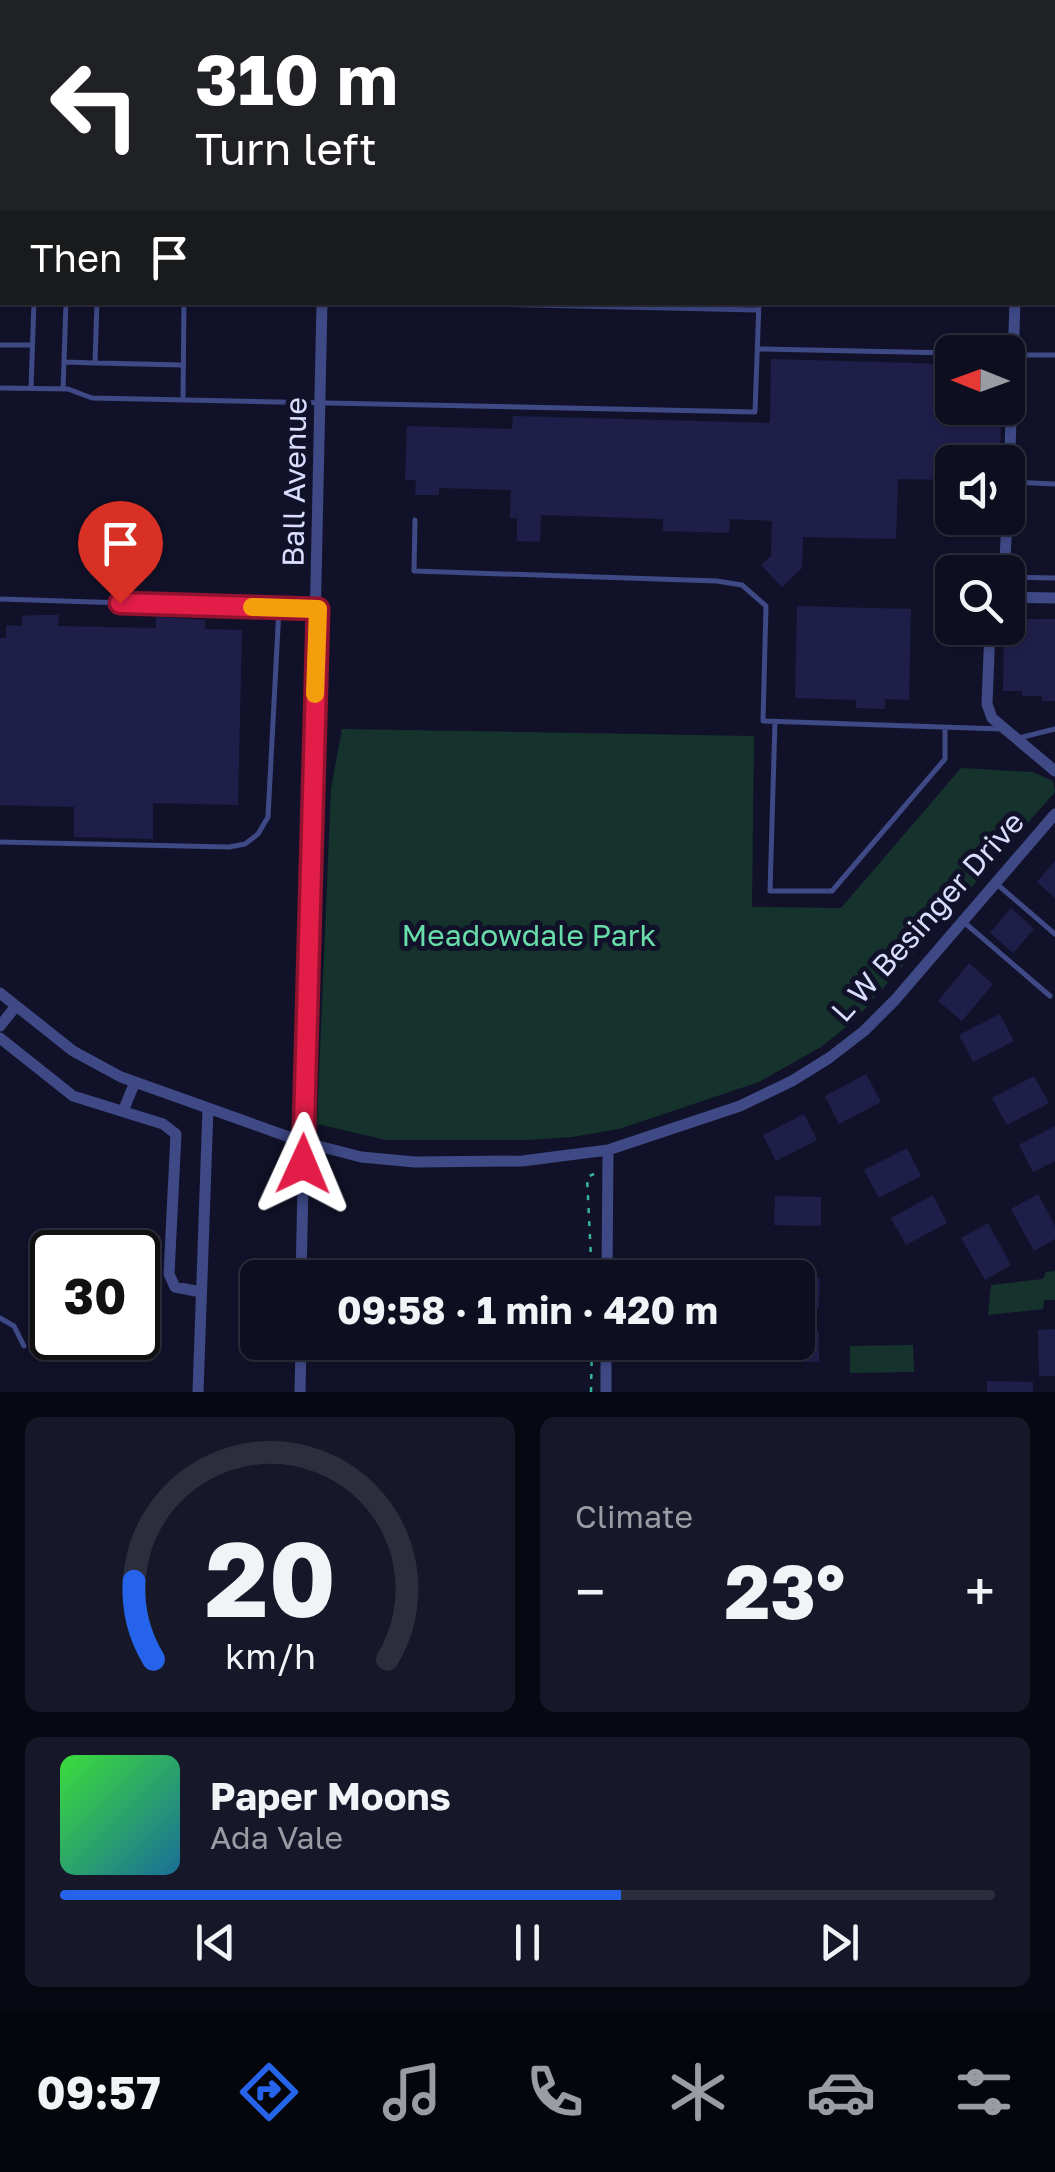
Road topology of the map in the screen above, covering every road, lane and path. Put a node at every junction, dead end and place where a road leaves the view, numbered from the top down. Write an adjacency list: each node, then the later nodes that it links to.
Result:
1 (34, 305): 11 (lane)
2 (66, 305): 16 (lane)
3 (96, 305): 17 (lane)
4 (184, 305): 18 (lane)
5 (322, 305): 23 (street, Ball Avenue)
6 (614, 305): 8 (lane)
7 (1015, 305): 9 (street)
8 (759, 306): 12 (lane)
9 (1012, 335)
10 (0, 345): 11 (lane)
11 (32, 345): 20 (lane)
12 (758, 349): 13 (lane); 23 (lane)
13 (935, 353)
14 (1025, 355): 15 (lane)
15 (1055, 356)
16 (64, 362): 17 (lane); 21 (lane)
17 (95, 363): 18 (lane)
18 (183, 366): 22 (lane)
19 (0, 388): 20 (lane)
20 (32, 388): 21 (lane)
21 (63, 389): 22 (lane)
22 (182, 399): 23 (lane)
23 (321, 401): 33 (street, Ball Avenue)
24 (1025, 483): 25 (lane)
25 (1055, 484)
26 (415, 520): 35 (lane)
27 (1025, 577): 28 (lane)
28 (1055, 578)
29 (1025, 597): 30 (street)
30 (1055, 598)
31 (0, 599): 32 (lane)
32 (279, 608): 33 (lane); 42 (lane)
33 (318, 609): 54 (street, Ball Avenue)
34 (990, 645): 37 (street)
35 (775, 721): 36 (lane); 36 (lane)
36 (945, 727): 37 (lane)
37 (1004, 729): 39 (street)
38 (1055, 729): 39 (lane)
39 (1016, 739): 40 (street)
40 (1055, 772)
41 (1055, 814): 43 (street, L W Besinger Drive)
42 (0, 842)
43 (996, 884): 44 (street, L W Besinger Drive); 45 (lane)
44 (963, 921): 47 (lane); 55 (street, L W Besinger Drive)
45 (1055, 934)
46 (0, 993): 48 (street, L W Besinger Drive)
47 (1050, 996)
48 (16, 1006): 49 (street); 51 (street, L W Besinger Drive)
49 (0, 1026)
50 (0, 1038): 53 (street)
51 (135, 1082): 52 (street, L W Besinger Drive); 53 (street)
52 (208, 1108): 54 (street, L W Besinger Drive); 60 (street)
53 (123, 1111): 60 (street)
54 (303, 1142): 55 (street, L W Besinger Drive); 57 (street, Ball Avenue)
55 (608, 1150): 56 (street)
56 (608, 1170): 58 (path); 59 (street)
57 (302, 1260)
58 (591, 1260)
59 (607, 1260)
60 (201, 1292): 66 (street)
61 (0, 1318): 62 (lane)
62 (24, 1346)
63 (301, 1360): 67 (street)
64 (592, 1360): 68 (path)
65 (606, 1360): 69 (street)
66 (198, 1392)
67 (300, 1392)
68 (591, 1392)
69 (606, 1392)

